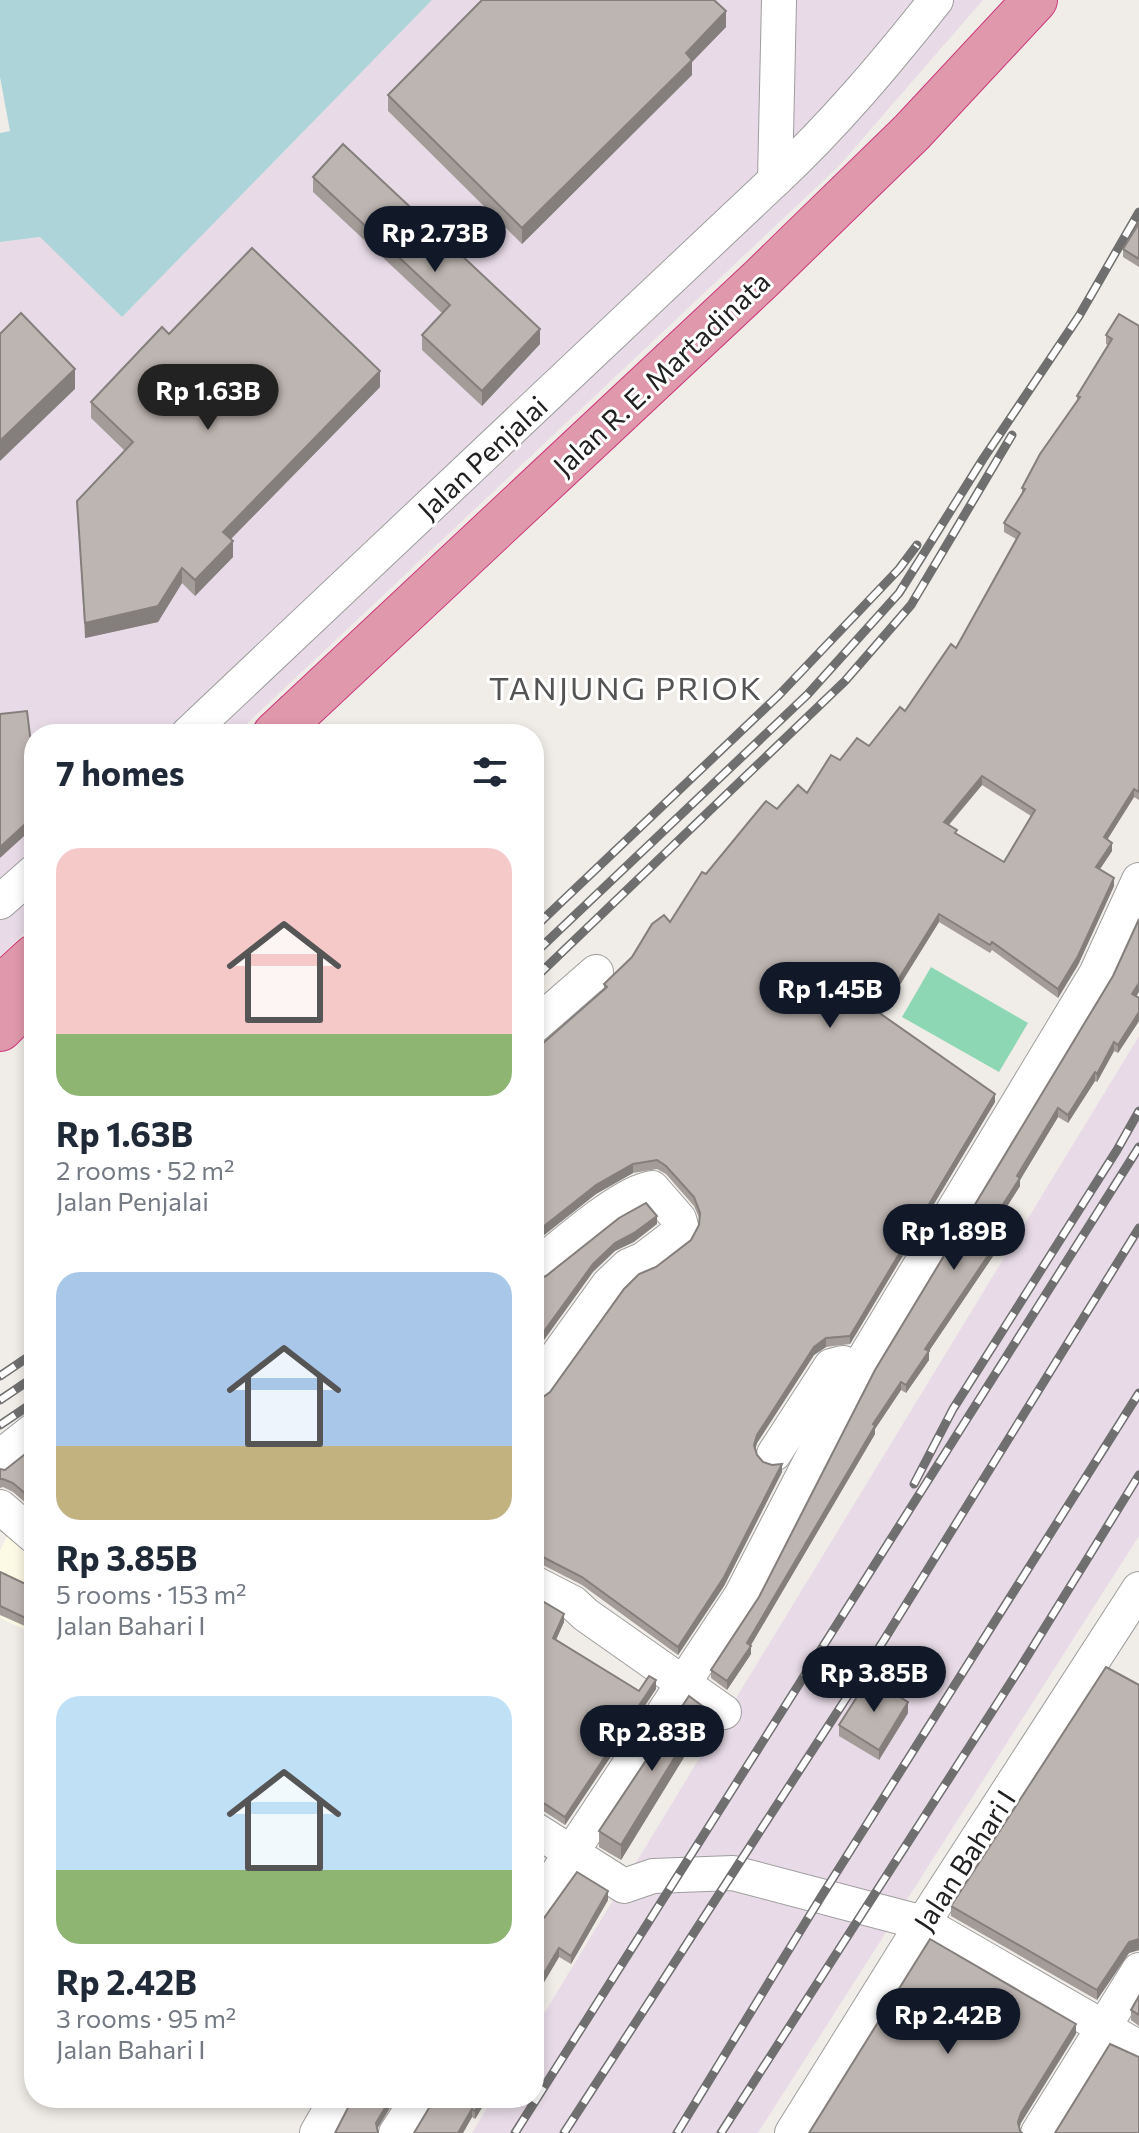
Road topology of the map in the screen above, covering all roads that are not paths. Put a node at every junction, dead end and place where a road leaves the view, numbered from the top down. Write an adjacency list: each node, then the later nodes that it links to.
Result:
1 (779, 0): 5 (street)
2 (936, 0): 5 (street, Jalan Penjalai)
3 (1035, 0): 7 (highway, Jalan R. E. Martadinata)
4 (1070, 0): 8 (highway, Jalan R. E. Martadinata)
5 (775, 180): 6 (street, Jalan Penjalai)
6 (199, 724)
7 (286, 724)
8 (331, 724)
9 (1139, 880): 19 (street)
10 (24, 881): 11 (street)
11 (0, 902)
12 (24, 966): 14 (highway)
13 (596, 972): 16 (street)
14 (0, 988)
15 (24, 1005): 17 (highway)
16 (544, 1017)
17 (0, 1029)
18 (544, 1260): 20 (street)
19 (858, 1369): 22 (street); 28 (street)
20 (544, 1374)
21 (24, 1438): 23 (street)
22 (774, 1454)
23 (0, 1457)
24 (0, 1507): 25 (street)
25 (24, 1527)
26 (544, 1588): 28 (street)
27 (1139, 1589): 33 (street, Jalan Bahari I)
28 (684, 1683): 29 (street); 31 (street)
29 (724, 1712)
30 (544, 1835): 31 (street)
31 (571, 1851): 32 (street); 33 (street)
32 (544, 1893)
33 (923, 1923): 35 (street); 41 (street, Jalan Bahari I)
34 (1139, 1970): 35 (street)
35 (1103, 2027): 36 (street); 42 (street)
36 (1139, 2048)
37 (331, 2108): 39 (street)
38 (412, 2108): 40 (street)
39 (317, 2133)
40 (396, 2133)
41 (792, 2133)
42 (1038, 2133)

